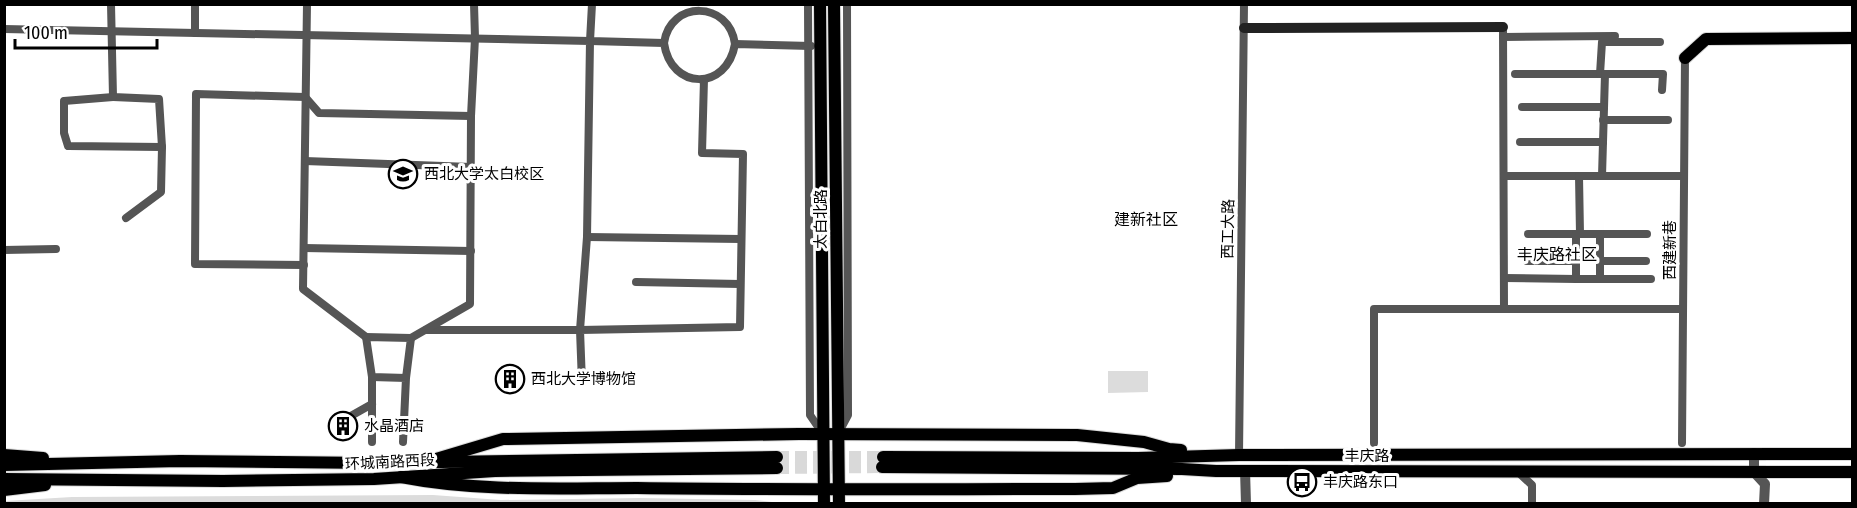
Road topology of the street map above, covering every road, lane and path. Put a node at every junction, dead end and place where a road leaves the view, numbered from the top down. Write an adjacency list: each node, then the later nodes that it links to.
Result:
1 (111, 4): 13 (street)
2 (195, 4): 15 (street)
3 (307, 4): 16 (street)
4 (474, 4): 18 (street)
5 (592, 4): 20 (street)
6 (808, 4): 24 (street)
7 (820, 4): 24 (main road, 太白北路)
8 (834, 4): 80 (main road, 太白北路)
9 (847, 4): 80 (street)
10 (1244, 4): 11 (street, 西工大路)
11 (1244, 28): 14 (main road); 88 (street, 西工大路)
12 (4, 29): 13 (street)
13 (110, 31): 15 (street); 30 (street)
14 (1503, 32): 17 (street); 42 (street)
15 (195, 33): 16 (street)
16 (306, 35): 18 (street); 31 (street)
17 (1615, 36)
18 (475, 38): 20 (street); 34 (street)
19 (1852, 39): 25 (main road)
20 (590, 41): 22 (street); 51 (street)
21 (1660, 42): 27 (street)
22 (664, 43): 23 (street); 28 (street)
23 (735, 44): 24 (street); 28 (street)
24 (814, 46): 79 (main road, 太白北路)
25 (1684, 58): 45 (street, 西建新巷)
26 (1515, 74): 27 (street)
27 (1602, 74): 29 (street); 33 (street)
28 (704, 79): 52 (street)
29 (1662, 90)
30 (113, 97): 39 (street); 39 (street)
31 (305, 97): 34 (street); 40 (street); 61 (street)
32 (1522, 107): 33 (street)
33 (1604, 107): 35 (street)
34 (471, 116): 41 (street)
35 (1603, 120): 36 (street); 38 (street)
36 (1668, 120)
37 (1520, 142): 38 (street)
38 (1603, 142): 44 (street)
39 (162, 147): 46 (street)
40 (305, 161): 41 (street); 53 (street)
41 (471, 167): 56 (street)
42 (1503, 176): 43 (street); 62 (street)
43 (1579, 176): 44 (street); 48 (street)
44 (1602, 176): 45 (street)
45 (1684, 176): 69 (street, 西建新巷)
46 (126, 218)
47 (1528, 234): 48 (street)
48 (1578, 234): 49 (street); 58 (street)
49 (1600, 234): 50 (street); 59 (street)
50 (1647, 234)
51 (587, 237): 52 (street); 71 (street)
52 (741, 239): 67 (street)
53 (304, 248): 56 (street); 61 (street)
54 (56, 249): 55 (street)
55 (4, 250)
56 (471, 251): 70 (street)
57 (1527, 261): 58 (street)
58 (1576, 261): 64 (street)
59 (1600, 261): 60 (street); 63 (street)
60 (1646, 261)
61 (304, 265): 72 (street)
62 (1504, 278): 64 (street); 68 (street)
63 (1600, 278): 64 (street); 65 (street)
64 (1576, 279)
65 (1651, 279)
66 (636, 282): 67 (street)
67 (740, 284): 71 (street)
68 (1504, 309): 69 (street); 83 (street)
69 (1683, 309): 84 (street, 西建新巷)
70 (426, 330): 71 (street); 73 (street)
71 (580, 330): 76 (street)
72 (366, 337): 73 (street); 74 (street)
73 (411, 338): 75 (street)
74 (372, 377): 75 (street); 77 (street)
75 (406, 378): 82 (street)
76 (582, 383)
77 (372, 404): 78 (street); 81 (street)
78 (349, 417)
79 (823, 434): 80 (main road); 90 (main road); 100 (main road, 太白北路)
80 (838, 434): 88 (main road); 101 (main road, 太白北路)
81 (372, 442)
82 (403, 442)
83 (1374, 443)
84 (1682, 443)
85 (1755, 453): 86 (main road, 丰庆路); 88 (main road, 丰庆路); 95 (street)
86 (1852, 454)
87 (4, 455): 89 (main road, 环城南路西段)
88 (1234, 455): 93 (main road, 丰庆路)
89 (113, 462): 90 (main road, 环城南路西段); 91 (main road, 环城南路西段)
90 (426, 462): 97 (main road, 环城南路西段)
91 (4, 465)
92 (1245, 470): 93 (main road, 丰庆路); 94 (main road, 丰庆路); 106 (street)
93 (1216, 471): 101 (main road)
94 (1517, 472): 95 (main road, 丰庆路); 107 (street)
95 (1755, 472): 96 (main road, 丰庆路); 108 (street)
96 (1852, 472)
97 (401, 477): 99 (main road, 环城南路西段); 100 (main road)
98 (4, 479): 99 (main road, 环城南路西段)
99 (70, 480): 102 (main road)
100 (824, 489): 101 (main road); 103 (street); 104 (main road, 太白北路)
101 (839, 489): 105 (main road, 太白北路)
102 (4, 490)
103 (818, 504)
104 (824, 504)
105 (839, 504)
106 (1246, 504)
107 (1532, 504)
108 (1764, 504)

